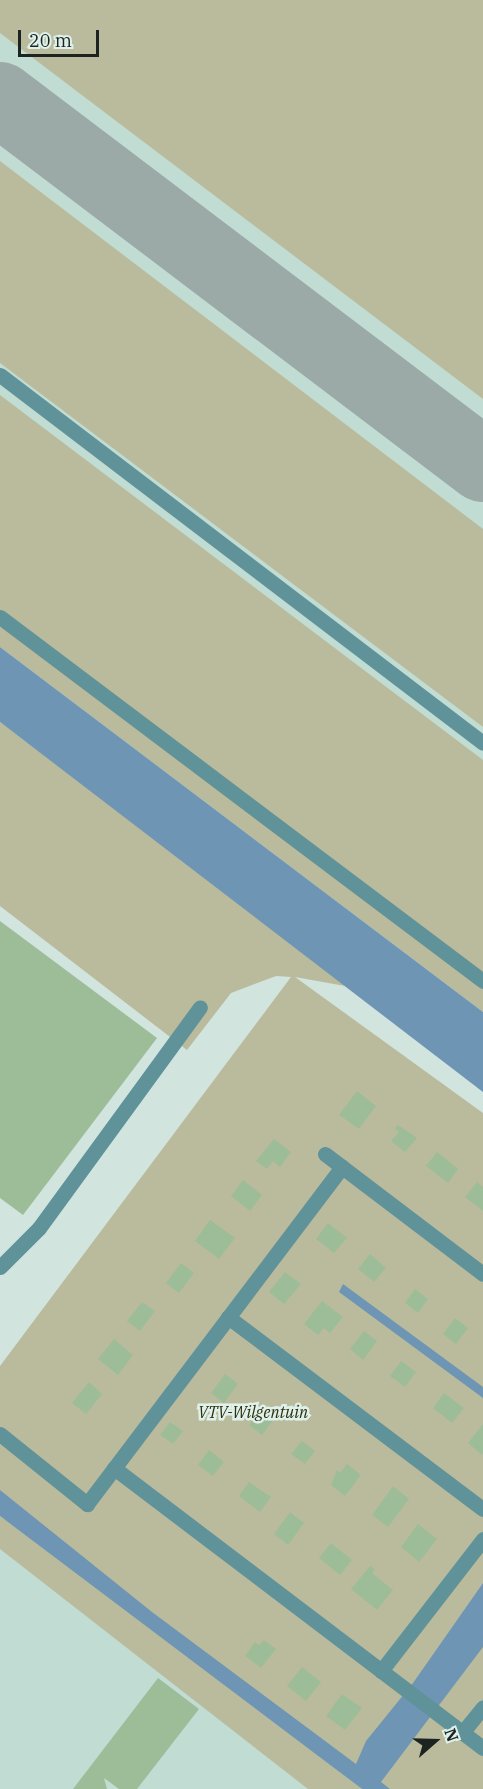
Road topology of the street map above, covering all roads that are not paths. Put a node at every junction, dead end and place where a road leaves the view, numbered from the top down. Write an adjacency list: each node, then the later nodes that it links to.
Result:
1 (0, 375): 3 (lane)
2 (0, 617): 4 (lane)
3 (483, 743)
4 (483, 981)
5 (200, 1007): 8 (lane)
6 (325, 1154): 7 (lane)
7 (342, 1167): 9 (lane); 10 (lane)
8 (0, 1267)
9 (483, 1274)
10 (228, 1317): 12 (lane); 13 (lane)
11 (0, 1434): 12 (lane)
12 (114, 1468): 15 (lane)
13 (483, 1509)
14 (483, 1539): 15 (lane)
15 (381, 1671): 17 (lane)
16 (483, 1707): 17 (lane)
17 (462, 1732): 18 (lane)
18 (483, 1748)

